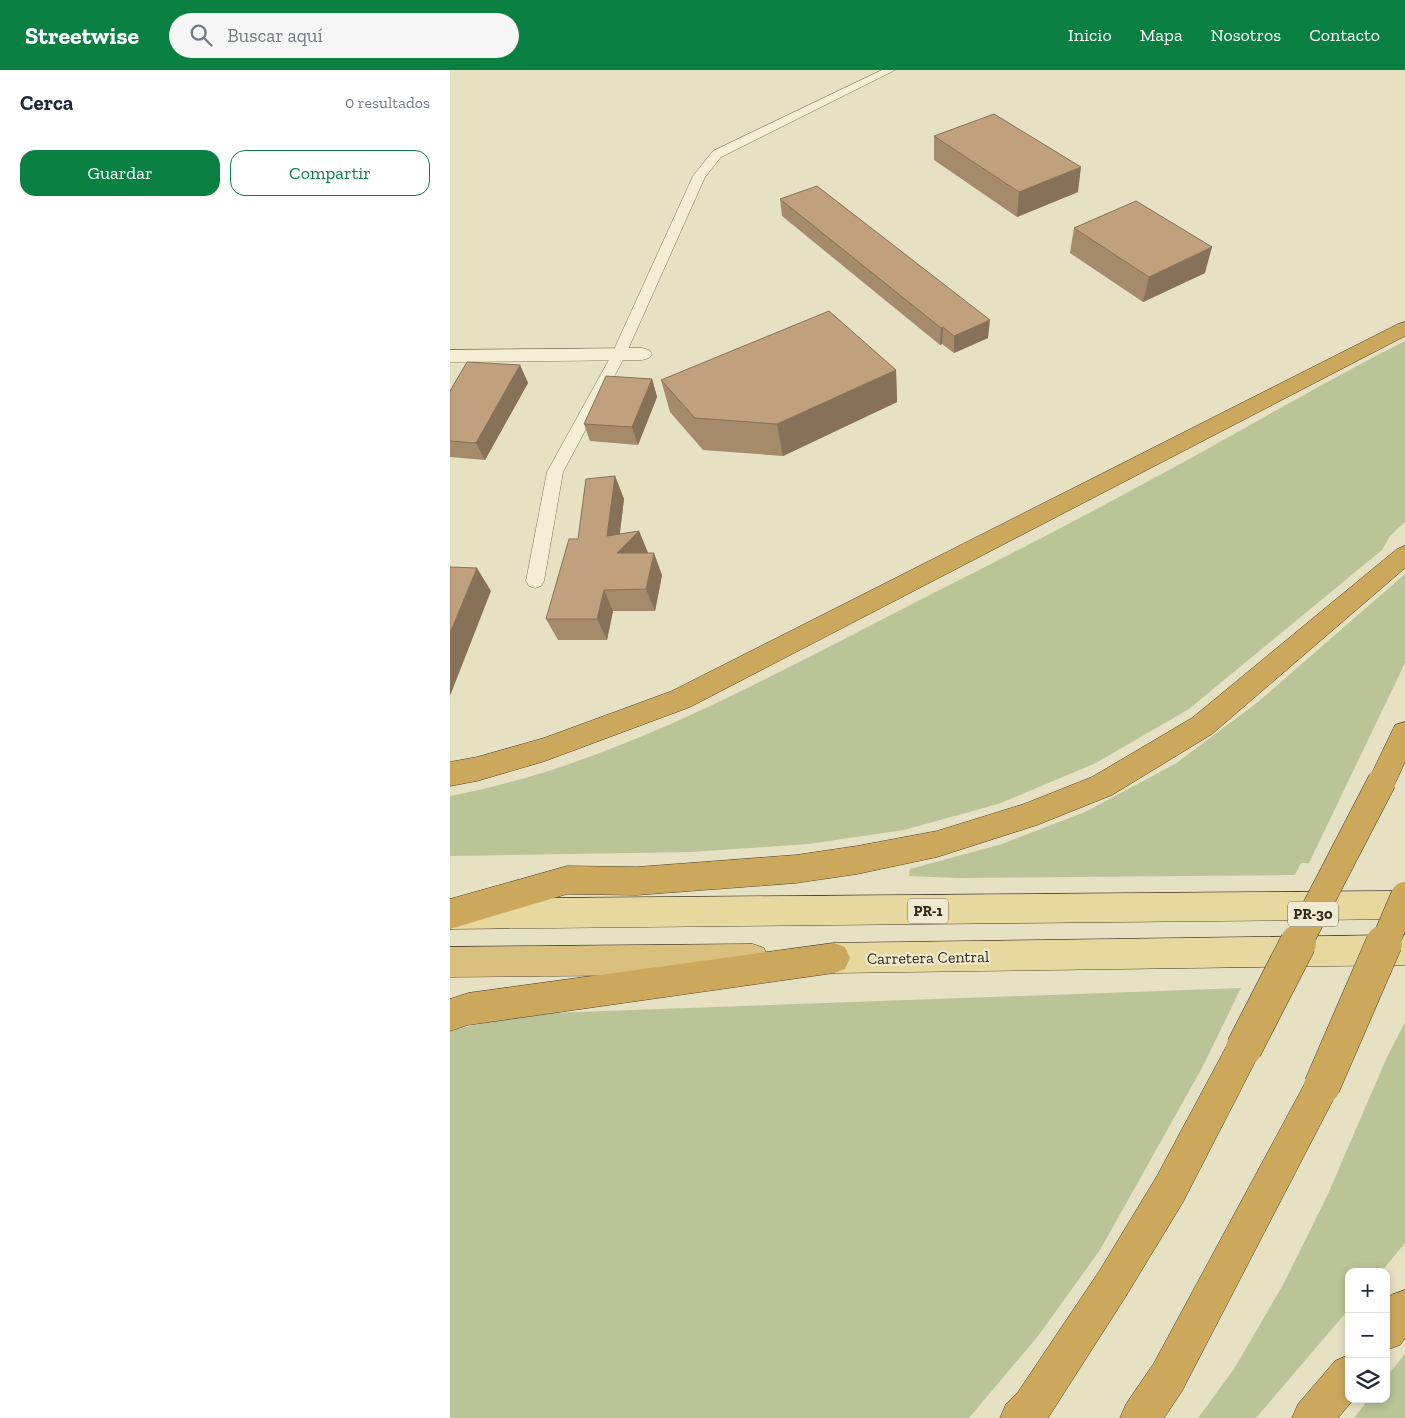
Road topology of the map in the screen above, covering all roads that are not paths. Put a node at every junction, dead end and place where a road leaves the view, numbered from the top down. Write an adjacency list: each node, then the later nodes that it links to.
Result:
1 (890, 70): 5 (lane)
2 (1405, 328): 9 (highway)
3 (642, 354): 5 (street)
4 (450, 356): 5 (street)
5 (618, 356): 7 (lane)
6 (1405, 555): 12 (highway)
7 (535, 581)
8 (1405, 733): 20 (highway, PR-30, bridge)
9 (450, 774)
10 (1405, 896): 21 (highway, bridge)
11 (1405, 905): 12 (main road, PR-1)
12 (450, 914)
13 (1405, 950): 14 (main road, Carretera Central)
14 (834, 958): 15 (highway, Carretera Central); 16 (highway)
15 (450, 962)
16 (450, 1015)
17 (1405, 1309): 18 (highway)
18 (1390, 1326)
19 (1345, 1380): 22 (highway)
20 (1020, 1418)
21 (1140, 1418)
22 (1312, 1418)

